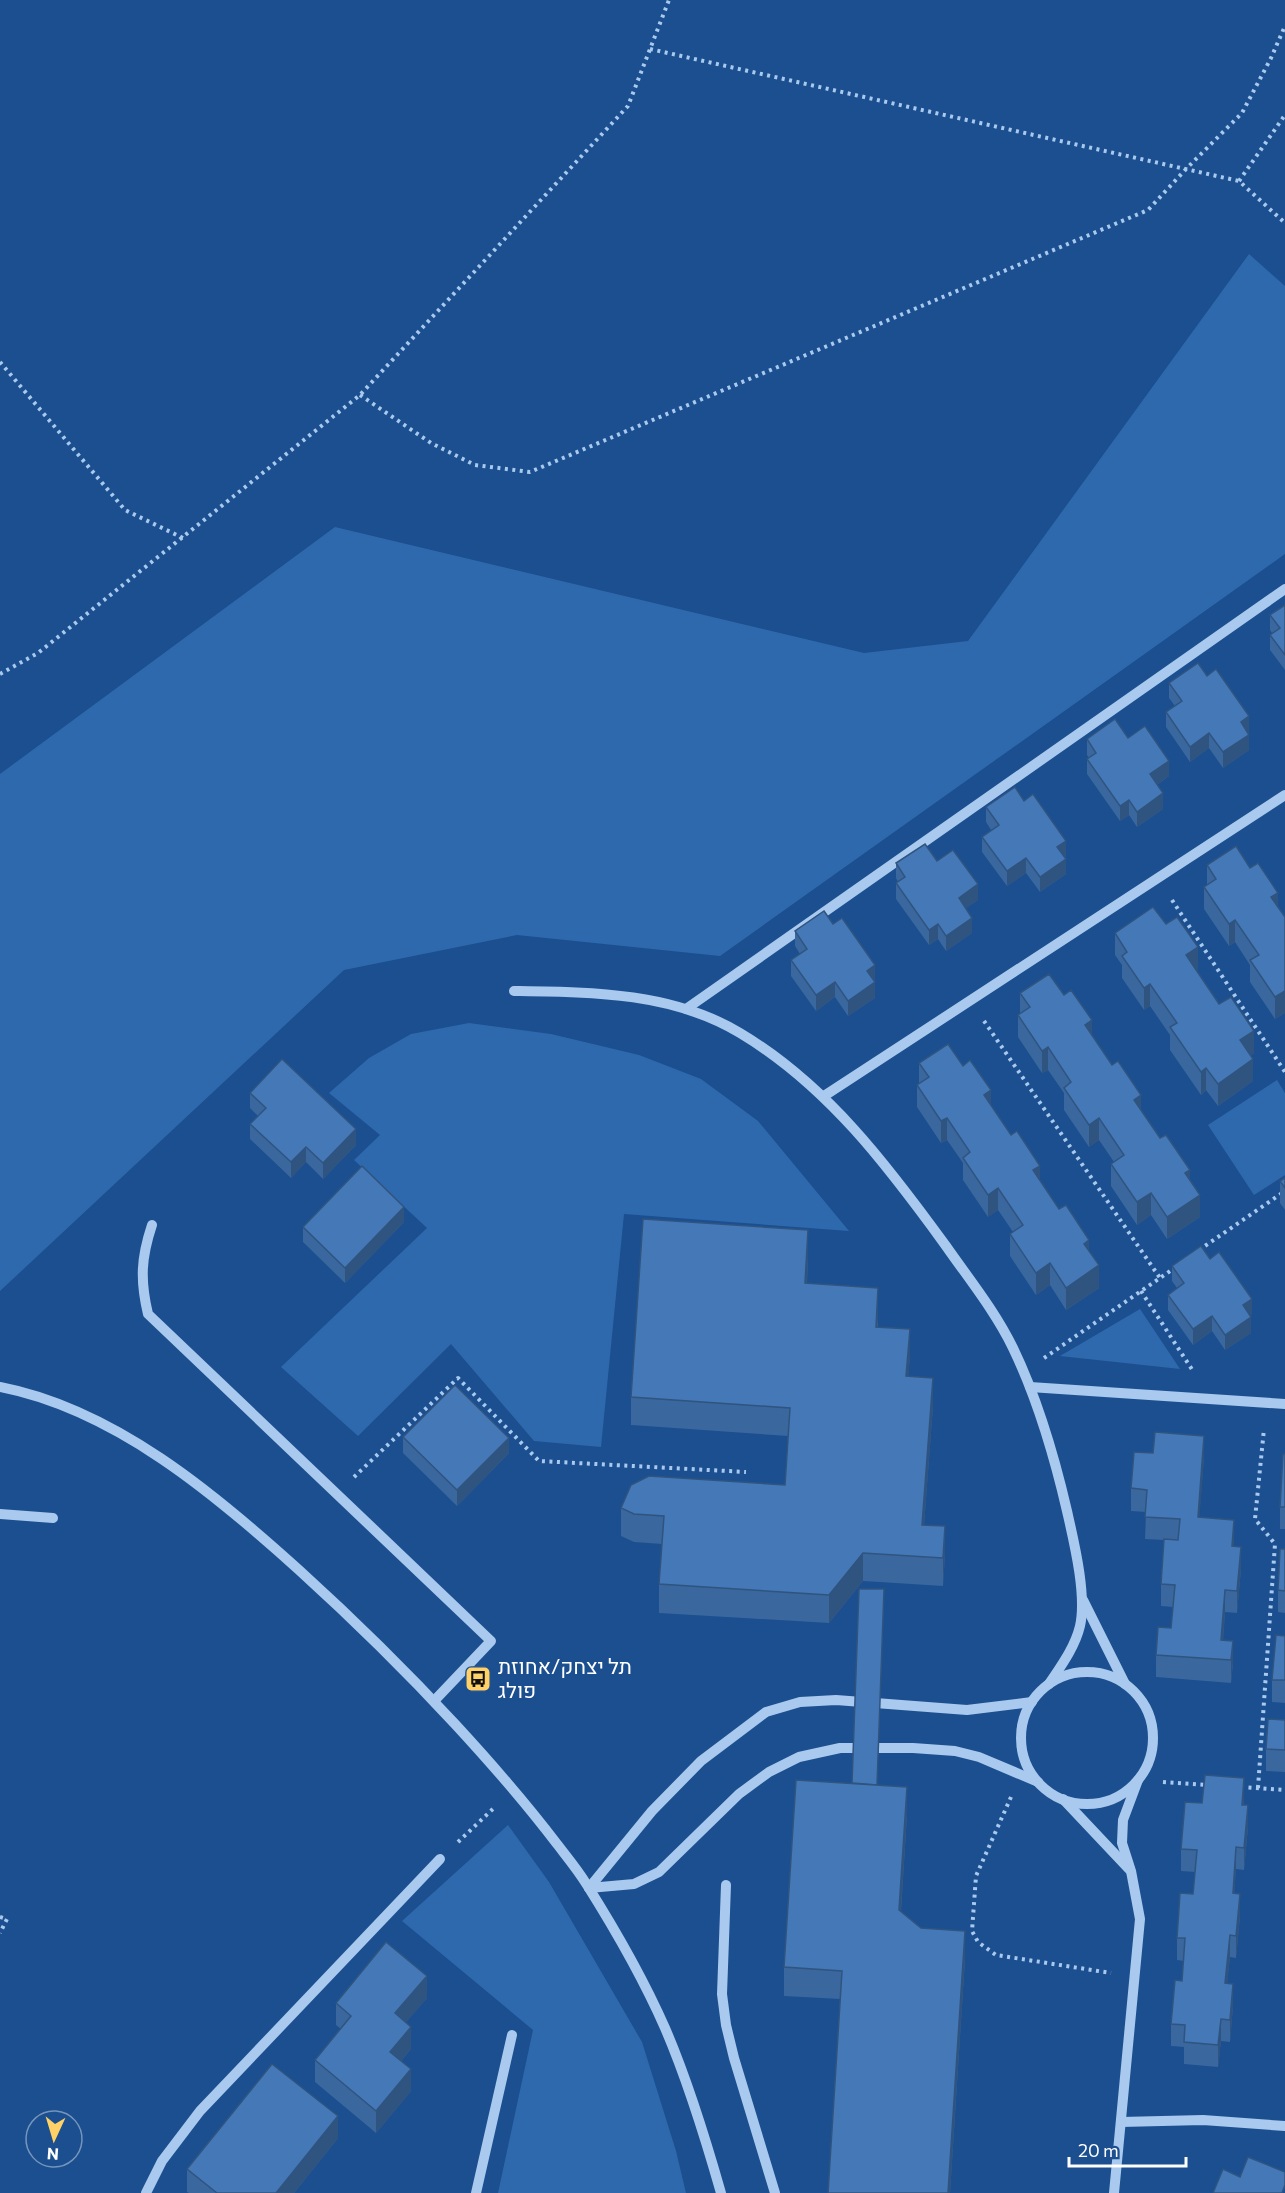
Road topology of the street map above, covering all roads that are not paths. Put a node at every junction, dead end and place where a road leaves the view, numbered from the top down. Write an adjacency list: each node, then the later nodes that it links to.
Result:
1 (1285, 589): 4 (street)
2 (1285, 795): 5 (street)
3 (514, 991): 4 (street)
4 (686, 1009): 5 (street)
5 (824, 1095): 8 (street)
6 (152, 1225): 15 (street)
7 (0, 1387): 15 (street)
8 (1030, 1387): 9 (street); 12 (street)
9 (1285, 1404)
10 (0, 1514): 11 (street)
11 (53, 1518)
12 (1082, 1597): 13 (street); 14 (street)
13 (1049, 1684): 14 (street); 16 (street)
14 (1125, 1684): 17 (street)
15 (434, 1701): 23 (street)
16 (1032, 1702): 18 (street); 23 (street)
17 (1138, 1780): 19 (street); 21 (street)
18 (1038, 1782): 19 (street); 23 (street)
19 (1063, 1800): 21 (street)
20 (440, 1859): 27 (street)
21 (1131, 1871): 25 (street)
22 (726, 1885): 30 (street)
23 (589, 1888): 29 (street)
24 (512, 2035): 28 (street)
25 (1121, 2122): 26 (street); 31 (street)
26 (1285, 2126)
27 (146, 2193)
28 (476, 2193)
29 (721, 2193)
30 (775, 2193)
31 (1114, 2193)

